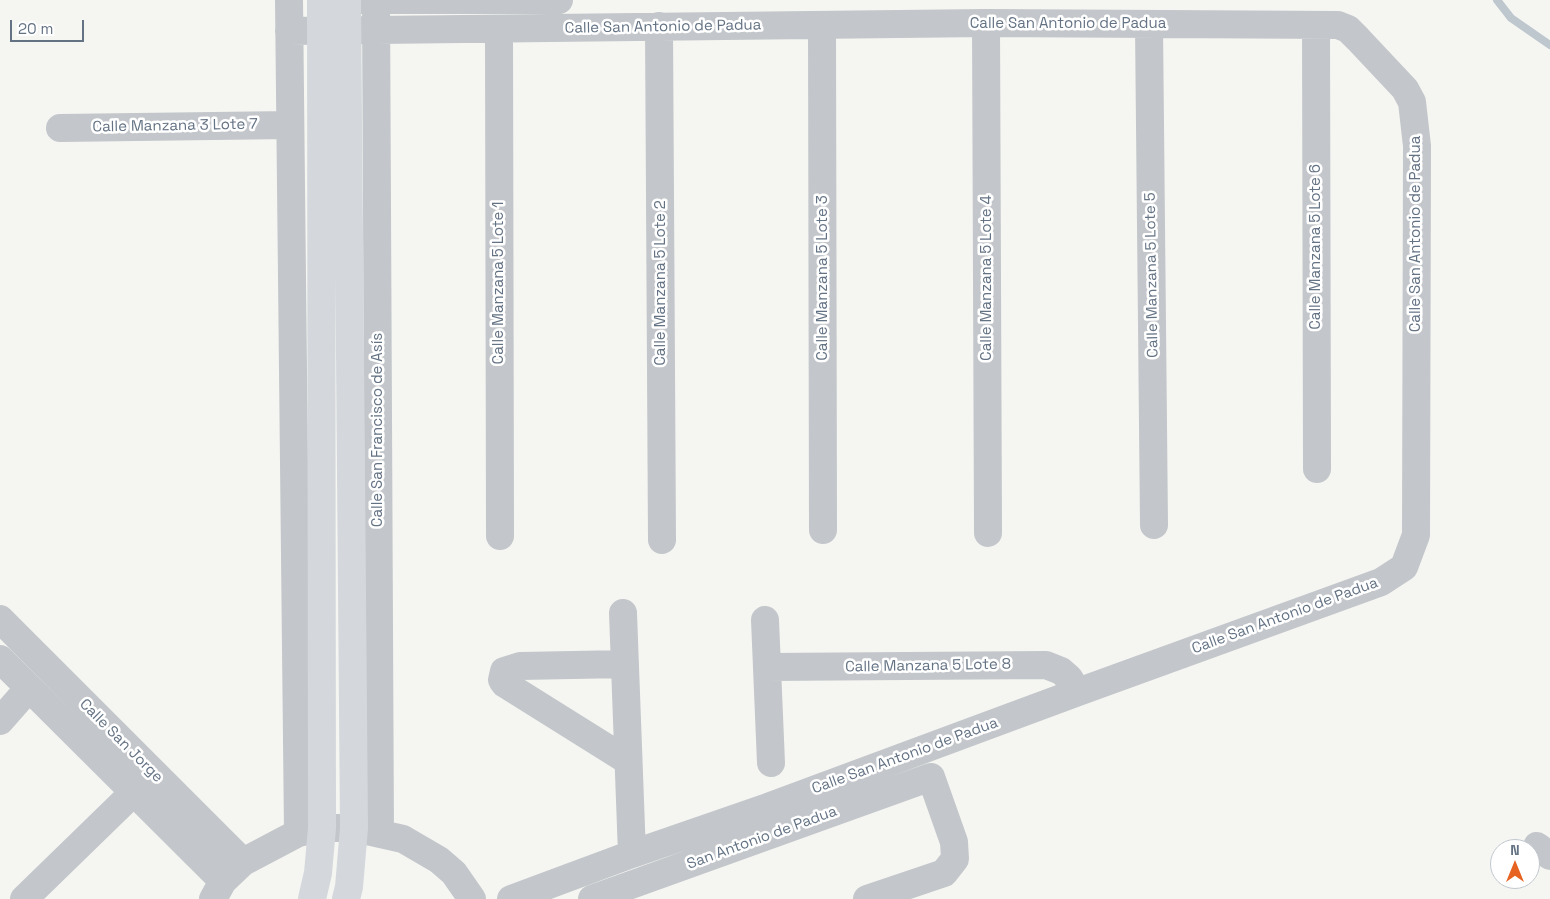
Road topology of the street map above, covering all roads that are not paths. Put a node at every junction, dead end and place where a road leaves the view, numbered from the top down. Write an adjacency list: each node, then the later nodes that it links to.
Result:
1 (289, 0): 14 (street, Calle San Francisco de Asís)
2 (321, 0): 15 (main road, Calle San Francisco de Asís)
3 (330, 0): 4 (street, Calle San Antonio de Padua)
4 (347, 0): 5 (street, Calle San Antonio de Padua); 15 (main road, Calle San Francisco de Asís)
5 (376, 0): 6 (street, Calle San Antonio de Padua); 16 (street, Calle San Francisco de Asís)
6 (512, 0): 7 (street, Calle San Antonio de Padua)
7 (559, 0)
8 (986, 23): 9 (street, Calle San Antonio de Padua); 10 (street, Calle San Antonio de Padua); 22 (street, Calle Manzana 5 Lote 4)
9 (822, 25): 12 (street, Calle San Antonio de Padua); 21 (street, Calle Manzana 5 Lote 3)
10 (1149, 25): 11 (street, Calle San Antonio de Padua); 20 (street, Calle Manzana 5 Lote 5)
11 (1316, 25): 19 (street, Calle Manzana 5 Lote 6); 32 (street, Calle San Antonio de Padua)
12 (659, 26): 13 (street, Calle San Antonio de Padua); 24 (street, Calle Manzana 5 Lote 2)
13 (499, 29): 16 (street, Calle San Antonio de Padua); 23 (street, Calle Manzana 5 Lote 1)
14 (289, 31): 15 (street, Calle San Antonio de Padua); 17 (street, Calle San Francisco de Asís)
15 (335, 31): 16 (street, Calle San Antonio de Padua); 37 (main road, Calle San Francisco de Asís); 38 (main road, Calle San Francisco de Asís)
16 (376, 31): 38 (street, Calle San Francisco de Asís)
17 (290, 124): 18 (street, Calle Manzana 3 Lote 7); 37 (street, Calle San Francisco de Asís)
18 (60, 128)
19 (1317, 470)
20 (1154, 525)
21 (823, 530)
22 (988, 533)
23 (500, 536)
24 (662, 540)
25 (623, 613): 29 (street)
26 (0, 619): 40 (street, Calle San Jorge)
27 (765, 620): 30 (street)
28 (0, 659): 31 (street, Calle San Jorge)
29 (625, 664): 34 (street); 34 (street)
30 (767, 667): 32 (street, Calle Manzana 5 Lote 8); 35 (street)
31 (30, 688): 33 (street); 36 (street, Calle San Jorge)
32 (1078, 692): 39 (street, Calle San Antonio de Padua)
33 (0, 721)
34 (628, 761): 39 (street)
35 (771, 762)
36 (134, 792): 41 (street, Calle San Jorge); 42 (street)
37 (310, 831): 38 (street); 40 (street); 43 (main road, Calle San Francisco de Asís)
38 (367, 831): 44 (main road, Calle San Francisco de Asís); 45 (street)
39 (632, 854): 46 (street, Calle San Antonio de Padua)
40 (243, 862): 41 (street)
41 (218, 890)
42 (24, 899)
43 (312, 899)
44 (346, 899)
45 (472, 899)
46 (511, 899)
47 (592, 899): 48 (street, San Antonio de Padua)
48 (867, 899)

